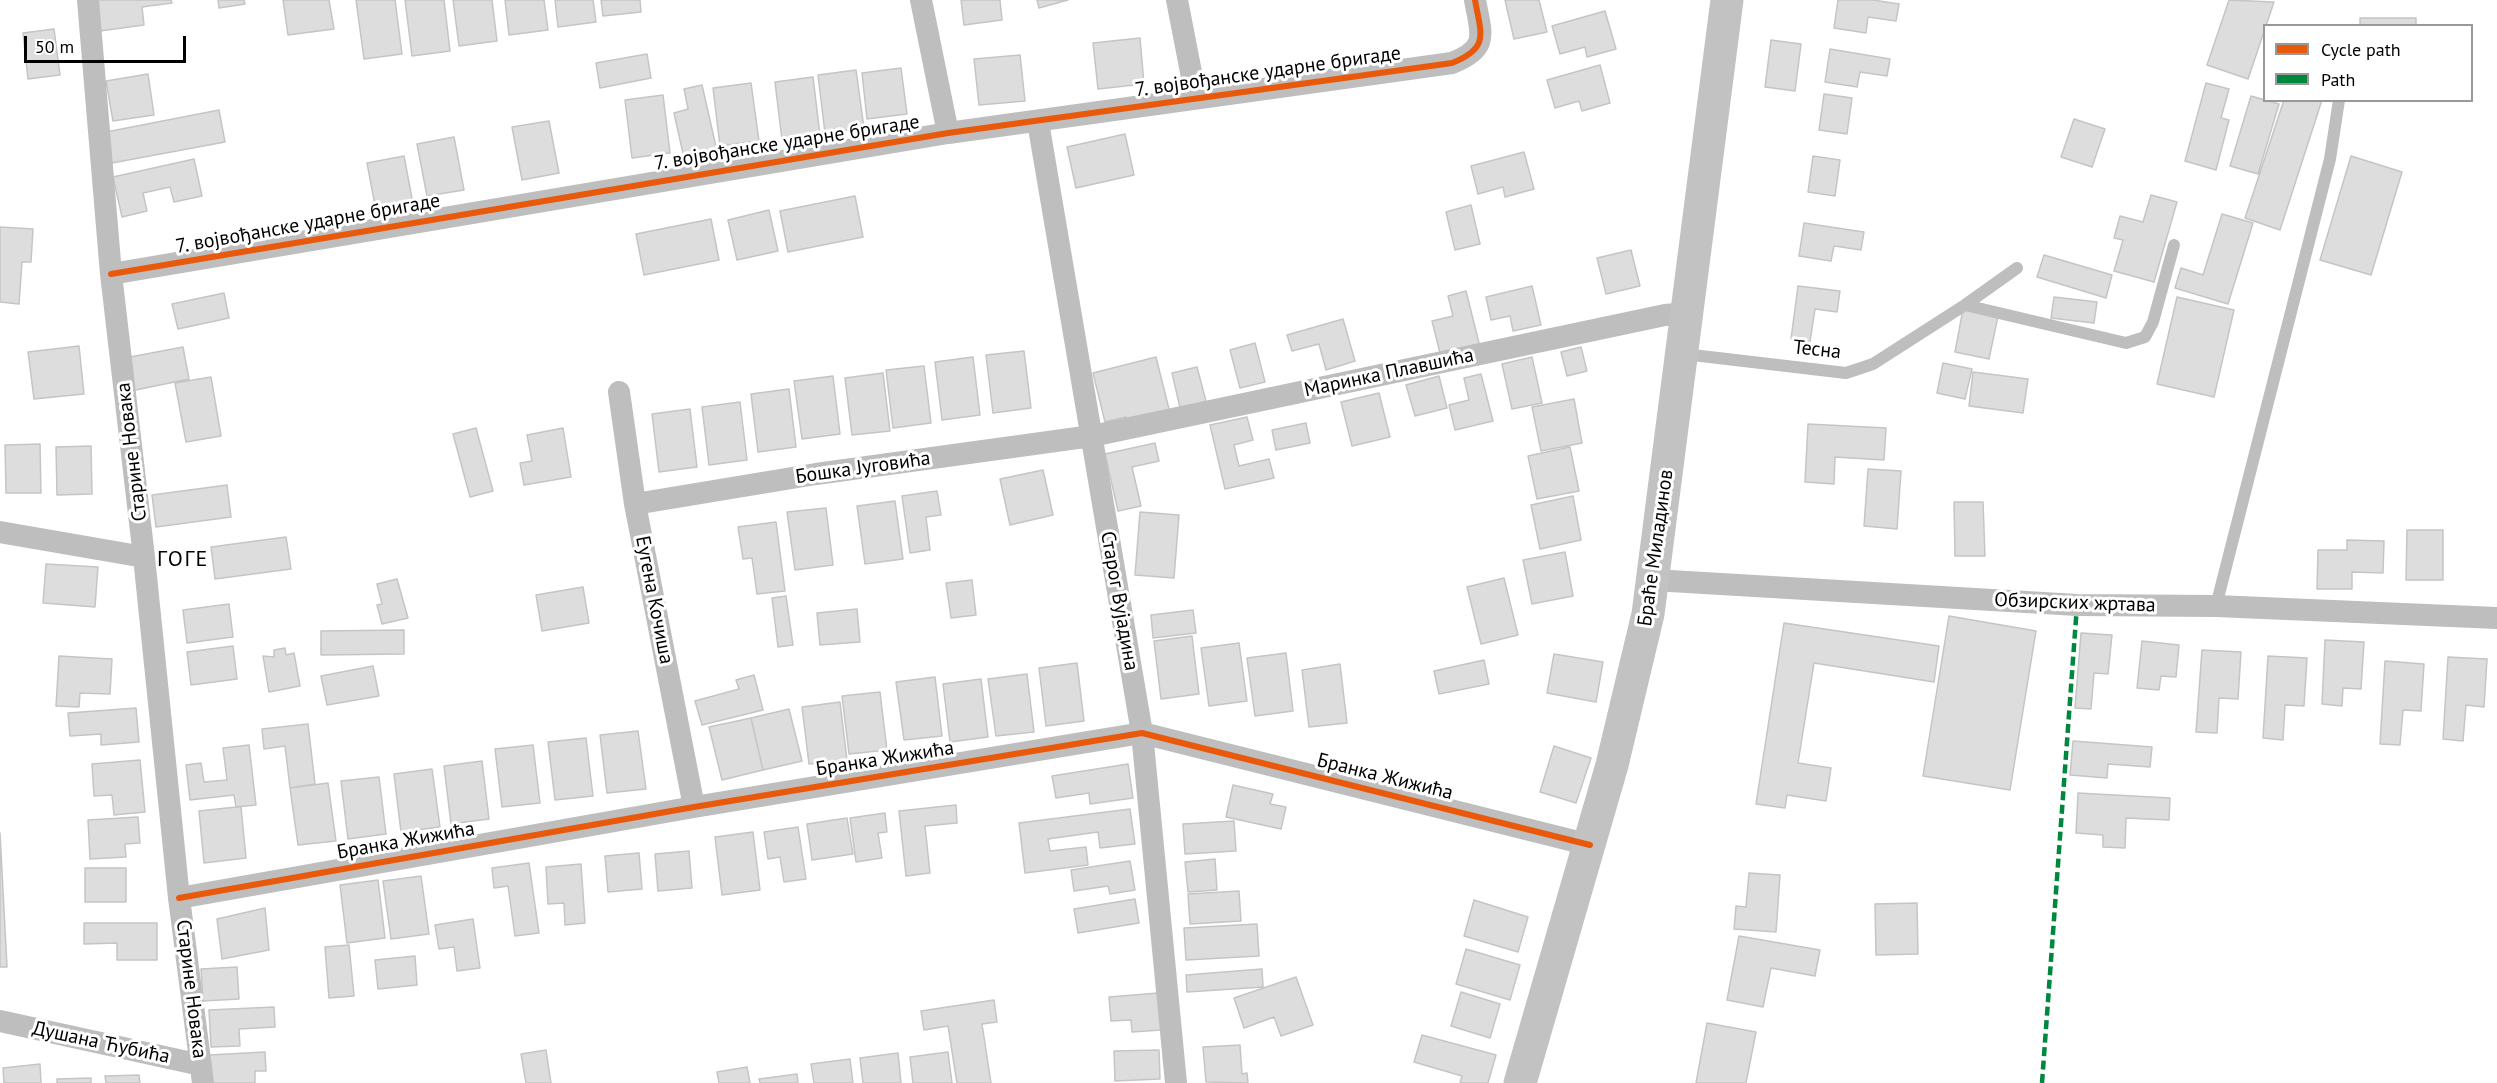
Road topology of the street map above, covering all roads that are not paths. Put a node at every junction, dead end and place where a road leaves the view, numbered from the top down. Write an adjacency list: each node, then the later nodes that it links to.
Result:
1 (88, 0): 12 (street, Старине Новака)
2 (921, 0): 9 (street)
3 (1177, 0): 6 (street)
4 (1474, 0): 6 (street, 7. војвођанске ударне бригаде)
5 (1727, 0): 14 (main road, Браће Миладинов)
6 (1196, 98): 8 (street, 7. војвођанске ударне бригаде)
7 (2339, 102): 22 (lane)
8 (1038, 122): 9 (street, 7. војвођанске ударне бригаде); 17 (street, Старог Вујадина)
9 (948, 133): 12 (street, 7. војвођанске ударне бригаде)
10 (2175, 245): 13 (lane)
11 (2017, 268): 13 (lane, Тесна)
12 (111, 274): 20 (street, Старине Новака)
13 (1965, 305): 15 (lane, Тесна)
14 (1688, 313): 15 (main road, Браће Миладинов); 17 (street, Маринка Плавшића)
15 (1682, 354): 21 (main road, Браће Миладинов)
16 (618, 392): 18 (street, Еугена Кочиша)
17 (1092, 436): 18 (street, Бошка Југовића); 24 (street, Старог Вујадина)
18 (635, 504): 25 (street, Еугена Кочиша)
19 (0, 532): 20 (street)
20 (144, 557): 27 (street, Старине Новака)
21 (1653, 580): 22 (street, Обзирских жртава); 26 (main road, Браће Миладинов)
22 (2216, 606): 23 (street, Обзирских жртава)
23 (2497, 618)
24 (1142, 734): 25 (street, Бранка Жижића); 26 (street, Бранка Жижића); 30 (street, Старог Вујадина)
25 (694, 807): 27 (street, Бранка Жижића)
26 (1590, 845): 31 (main road, Браће Миладинов)
27 (179, 898): 29 (street, Старине Новака)
28 (0, 1021): 29 (street, Душана Ћубића)
29 (202, 1074)
30 (1176, 1083)
31 (1520, 1083)

